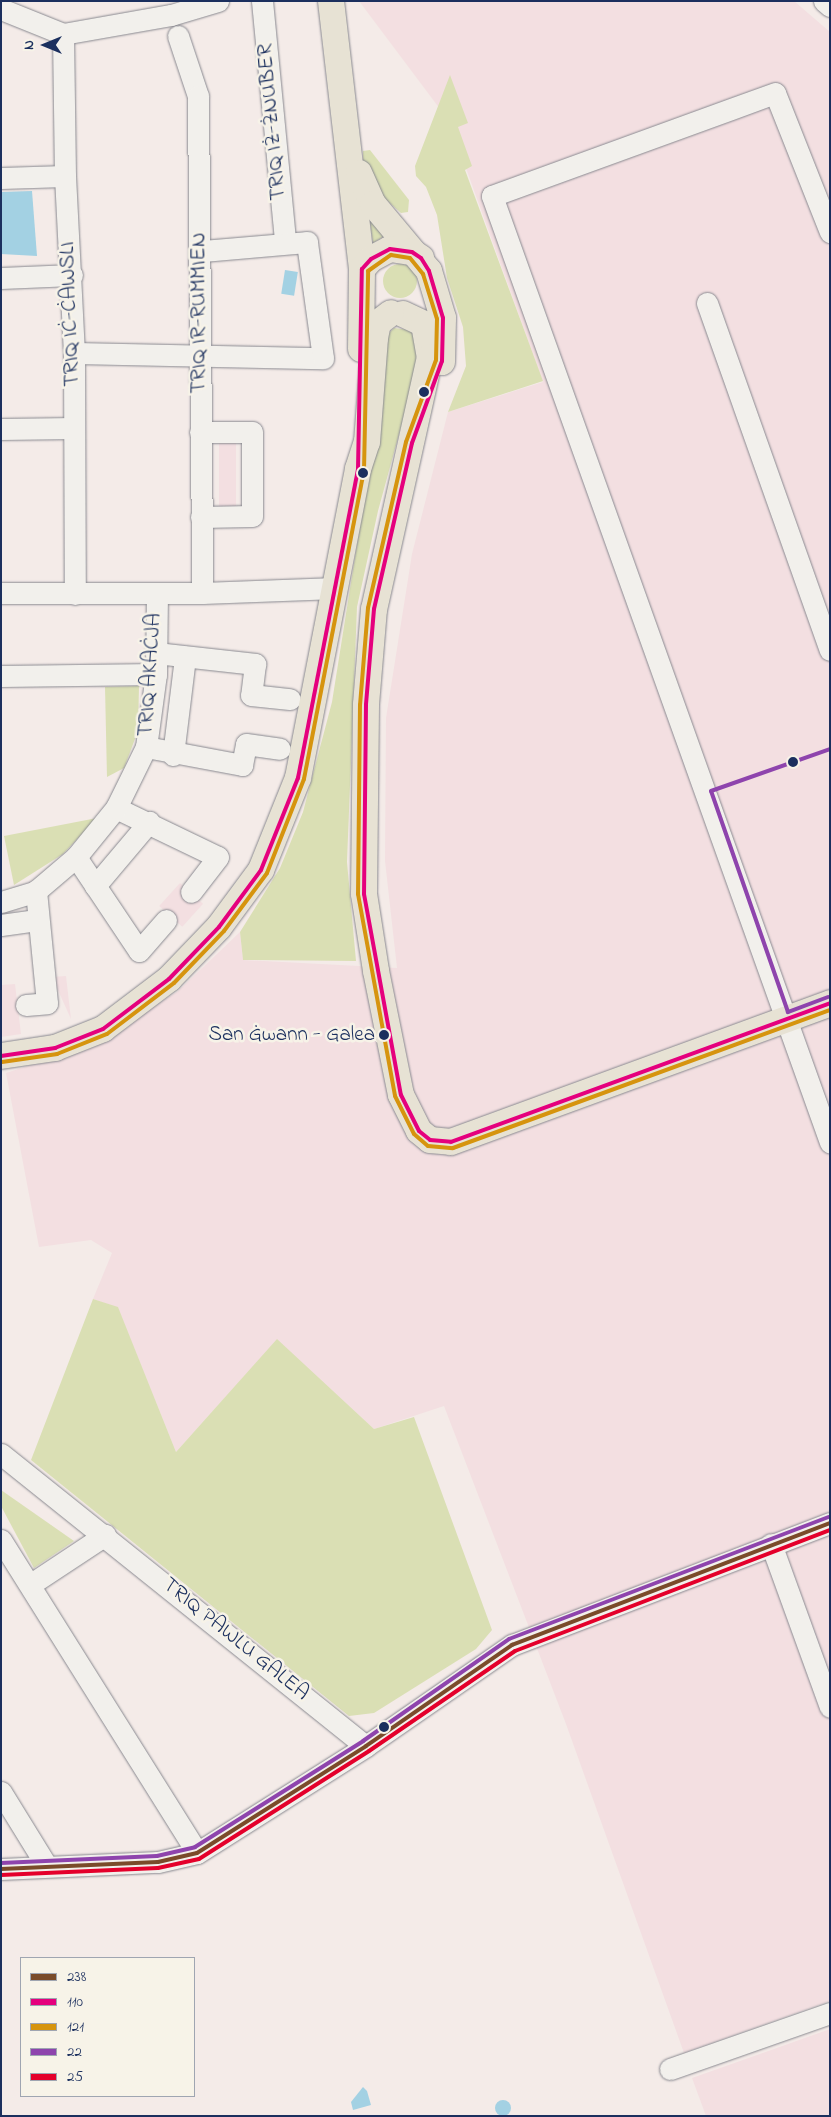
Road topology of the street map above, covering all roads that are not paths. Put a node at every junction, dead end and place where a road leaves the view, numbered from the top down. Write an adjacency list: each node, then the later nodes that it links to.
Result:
1 (218, 1): 7 (street)
2 (262, 1): 13 (street, TRIQ IŻ-ŻNUBER)
3 (331, 1): 9 (main road)
4 (824, 1): 5 (street)
5 (830, 6)
6 (1, 9): 7 (street)
7 (63, 34): 10 (street, TRIQ IĊ-ĊAWSLI)
8 (178, 36): 14 (street, TRIQ IR-RUMMIEN)
9 (350, 155): 15 (main road); 18 (main road)
10 (65, 176): 11 (street); 16 (street, TRIQ IĊ-ĊAWSLI)
11 (1, 178)
12 (830, 232): 55 (street)
13 (285, 242): 14 (street); 23 (street)
14 (201, 251): 23 (street, TRIQ IR-RUMMIEN)
15 (425, 265): 18 (main road); 20 (main road); 27 (main road)
16 (72, 276): 17 (street); 22 (street, TRIQ IĊ-ĊAWSLI)
17 (1, 278)
18 (362, 279): 20 (main road); 21 (main road); 28 (main road)
19 (707, 303): 35 (street)
20 (397, 313): 21 (main road); 27 (main road)
21 (375, 338): 28 (main road)
22 (74, 353): 23 (street); 24 (street, TRIQ IĊ-ĊAWSLI)
23 (202, 356): 26 (street, TRIQ IR-RUMMIEN)
24 (74, 428): 25 (street); 34 (street, TRIQ IĊ-ĊAWSLI)
25 (1, 429)
26 (200, 432): 29 (street, TRIQ IR-RUMMIEN); 29 (street)
27 (412, 442): 55 (main road)
28 (358, 469): 30 (main road)
29 (201, 517): 33 (street, TRIQ IR-RUMMIEN)
30 (336, 588): 33 (street); 56 (main road)
31 (1, 593): 34 (street)
32 (156, 593): 33 (street); 34 (street); 37 (street, TRIQ AKAĊJA)
33 (202, 593)
34 (75, 594)
35 (830, 650)
36 (185, 657): 37 (street); 39 (street); 42 (street, TRIQ AKAĊJA)
37 (156, 664): 38 (street); 40 (street, TRIQ AKAĊJA)
38 (1, 676)
39 (290, 699)
40 (146, 747): 42 (street); 43 (street, TRIQ AKAĊJA)
41 (280, 749): 42 (street)
42 (173, 755)
43 (116, 808): 44 (street); 45 (street, TRIQ AKAĊJA)
44 (149, 822): 46 (street); 48 (street)
45 (76, 857): 46 (street); 47 (street, TRIQ AKAĊJA)
46 (95, 886): 51 (street)
47 (36, 891): 49 (street, TRIQ AKAĊJA); 50 (street)
48 (190, 892)
49 (2, 895)
50 (37, 920): 52 (street); 54 (street)
51 (166, 920)
52 (1, 925)
53 (830, 1003): 55 (main road)
54 (26, 1005)
55 (784, 1020): 57 (street)
56 (1, 1056)
57 (830, 1142)
58 (1, 1454): 60 (street, TRIQ PAWLU GALEA)
59 (830, 1522): 62 (street)
60 (105, 1535): 63 (street); 65 (street, TRIQ PAWLU GALEA)
61 (1, 1540): 63 (street)
62 (771, 1544): 64 (street); 65 (street)
63 (31, 1584): 67 (street)
64 (830, 1707)
65 (366, 1746): 67 (street)
66 (1, 1792): 68 (street)
67 (197, 1853): 68 (street)
68 (46, 1865): 69 (street)
69 (1, 1869)
70 (830, 2013): 71 (street)
71 (670, 2069)

